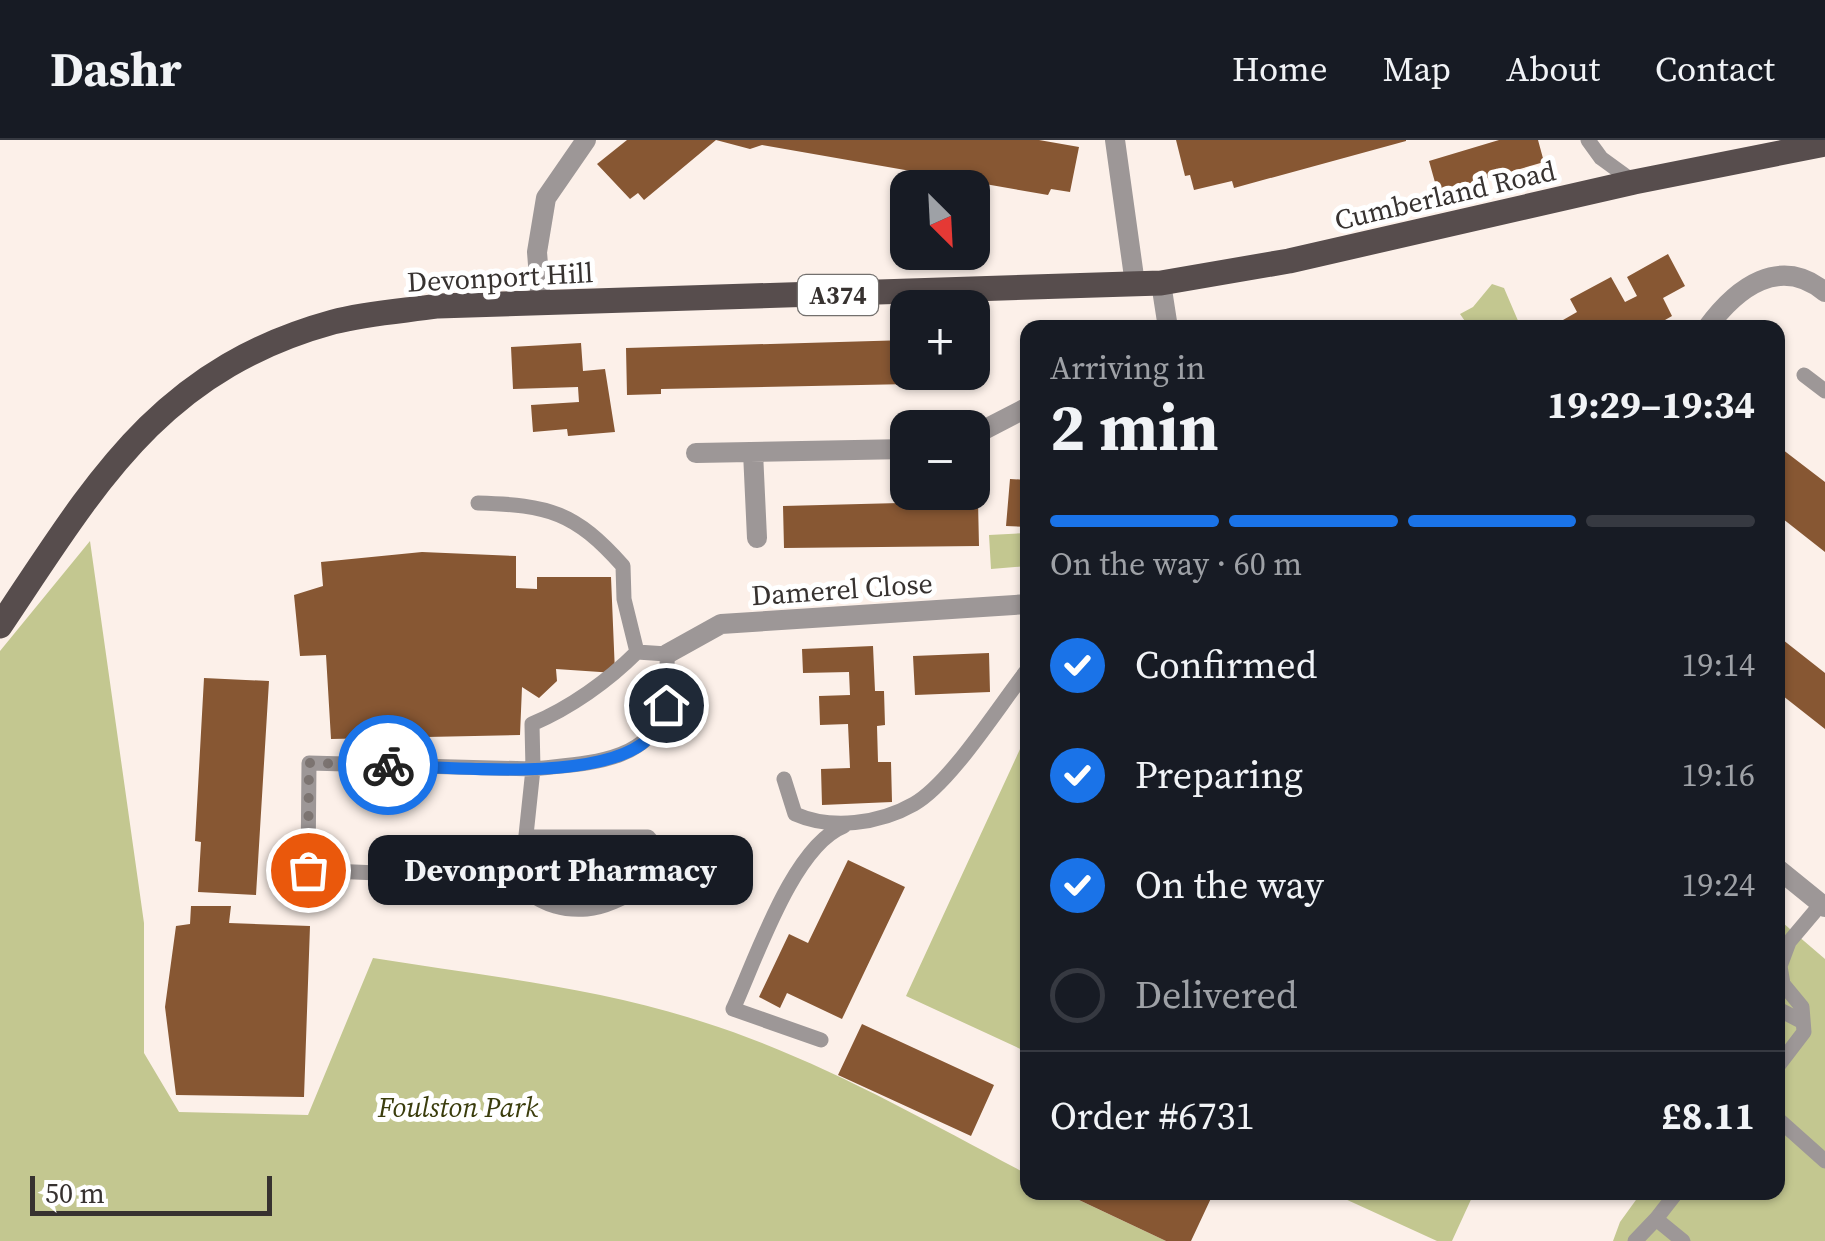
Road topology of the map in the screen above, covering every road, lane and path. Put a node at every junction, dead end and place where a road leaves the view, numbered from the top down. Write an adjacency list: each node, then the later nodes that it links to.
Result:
1 (586, 140): 8 (street)
2 (1115, 140): 6 (street)
3 (1588, 140): 5 (lane)
4 (1825, 144): 5 (main road, Cumberland Road / A374)
5 (1634, 182): 6 (main road, Cumberland Road / A374)
6 (1148, 284): 8 (main road, Devonport Hill / A374); 9 (street)
7 (1825, 292): 10 (street)
8 (540, 304): 21 (main road, Devonport Hill / A374)
9 (1164, 320)
10 (1715, 320)
11 (1804, 376): 12 (lane)
12 (1825, 391)
13 (1020, 411): 14 (street)
14 (990, 427)
15 (890, 449): 16 (street)
16 (753, 452): 17 (street); 19 (street)
17 (696, 453)
18 (478, 503): 22 (lane)
19 (756, 538)
20 (1020, 605): 23 (street, Damerel Close)
21 (0, 626)
22 (637, 652): 23 (lane); 25 (lane)
23 (667, 654): 25 (lane)
24 (1020, 679): 27 (lane)
25 (534, 769): 28 (lane); 30 (lane)
26 (784, 779): 27 (lane)
27 (857, 821): 36 (lane)
28 (528, 836): 28 (lane)
29 (1785, 875): 31 (street)
30 (471, 877)
31 (1823, 906): 32 (lane)
32 (1785, 953)
33 (1785, 986): 35 (lane)
34 (1785, 1013): 35 (lane)
35 (1803, 1022): 37 (lane)
36 (821, 1040)
37 (1785, 1057)
38 (1785, 1125): 39 (lane)
39 (1825, 1162)
40 (1671, 1200): 41 (lane)
41 (1656, 1218): 42 (lane); 43 (lane)
42 (1635, 1241)
43 (1683, 1241)

